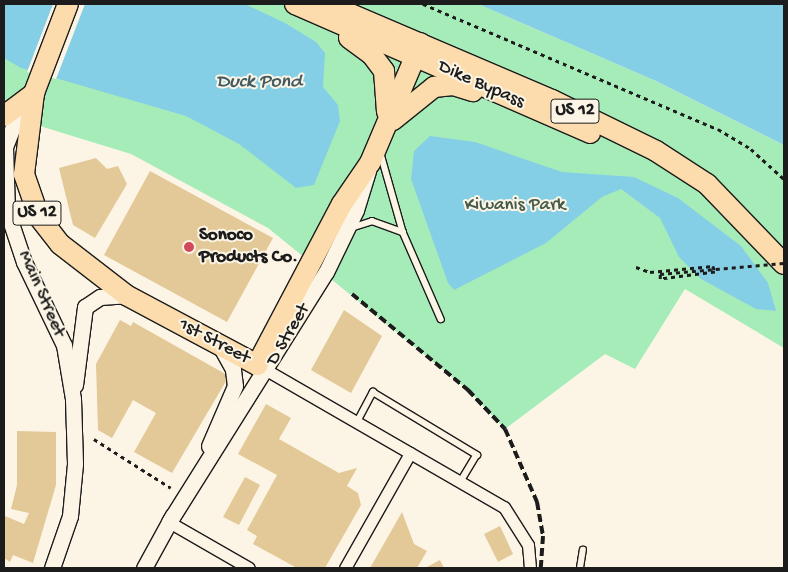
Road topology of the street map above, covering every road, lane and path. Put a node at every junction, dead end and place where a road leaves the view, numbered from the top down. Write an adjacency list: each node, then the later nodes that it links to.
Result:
1 (68, 4): 7 (highway, Main Street / US 12)
2 (283, 4): 9 (highway)
3 (295, 4): 6 (highway, Dike Bypass / US 12)
4 (327, 4): 6 (highway, Dike Bypass / US 12)
5 (423, 4): 12 (path)
6 (419, 50): 9 (highway, D Street); 10 (highway, Dike Bypass / US 12); 13 (highway, Dike Bypass / US 12)
7 (28, 98): 8 (highway); 17 (main road, Main Street); 20 (highway, 1st Street / US 12)
8 (4, 116)
9 (383, 135): 10 (highway); 11 (highway, D Street); 15 (lane)
10 (627, 149): 13 (highway, Dike Bypass / US 12)
11 (370, 162): 14 (main road, D Street); 22 (highway, D Street)
12 (784, 179)
13 (720, 197): 18 (highway, Dike Bypass / US 12)
14 (347, 230): 15 (lane); 24 (main road, D Street)
15 (403, 232): 21 (lane)
16 (4, 234): 17 (main road)
17 (24, 262): 25 (main road, Main Street)
18 (784, 264): 19 (path, bridge)
19 (636, 267)
20 (126, 295): 23 (highway, 1st Street / US 12); 25 (main road)
21 (441, 318)
22 (281, 324): 23 (highway); 24 (highway, D Street)
23 (220, 346): 24 (highway, 1st Street / US 12); 31 (main road, D Street)
24 (263, 368): 26 (street, 1st Street); 31 (main road, D Street)
25 (72, 399): 33 (main road, Main Street)
26 (357, 422): 28 (street, 1st Street); 29 (lane)
27 (94, 439): 30 (path)
28 (410, 453): 29 (street, 1st Street); 36 (street)
29 (461, 483): 37 (street, 1st Street)
30 (171, 488)
31 (169, 522): 34 (main road, D Street); 35 (street)
32 (583, 550): 38 (lane)
33 (52, 568)
34 (144, 568)
35 (249, 568)
36 (345, 568)
37 (530, 568)
38 (580, 568)

